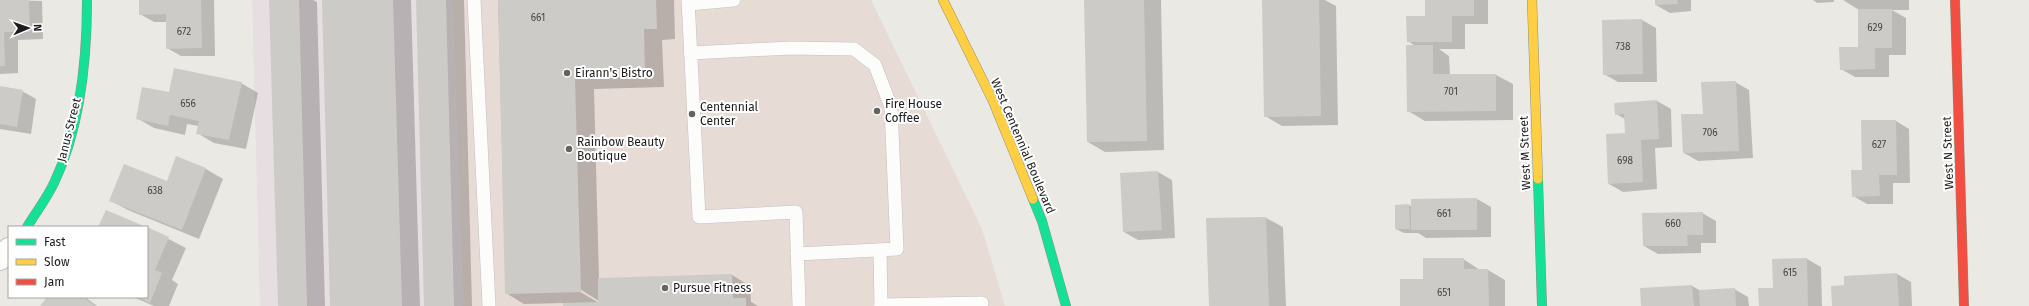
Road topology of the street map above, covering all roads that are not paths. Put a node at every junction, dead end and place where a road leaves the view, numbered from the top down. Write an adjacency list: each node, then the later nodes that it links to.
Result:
1 (87, 0): 9 (street, Janus Street)
2 (474, 0): 16 (lane)
3 (734, 0): 7 (lane)
4 (944, 0): 18 (street, West Centennial Boulevard)
5 (1532, 0): 19 (street, West M Street)
6 (1955, 0): 20 (street, West N Street)
7 (688, 2): 8 (lane)
8 (691, 53): 11 (lane); 12 (lane)
9 (28, 226)
10 (8, 250): 13 (street)
11 (880, 250): 12 (lane); 15 (lane)
12 (797, 254): 17 (lane)
13 (0, 259)
14 (982, 303): 15 (lane)
15 (881, 305)
16 (489, 306)
17 (799, 306)
18 (1066, 306)
19 (1542, 306)
20 (1964, 306)

